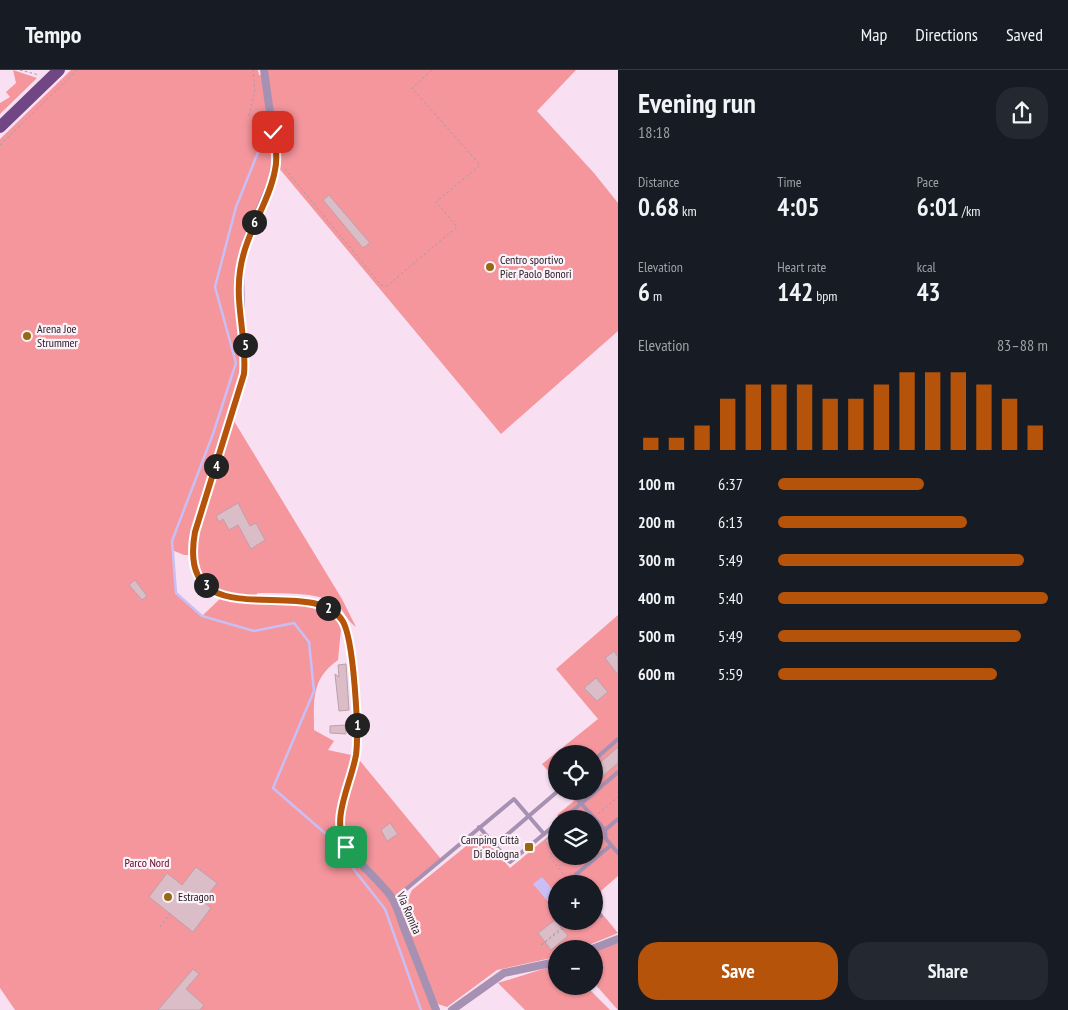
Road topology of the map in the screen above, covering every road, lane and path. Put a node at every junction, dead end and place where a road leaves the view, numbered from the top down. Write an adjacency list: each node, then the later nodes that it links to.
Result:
1 (20, 70): 7 (path)
2 (59, 70): 9 (main road)
3 (77, 70): 10 (path)
4 (253, 70): 8 (path)
5 (264, 70): 34 (street, Via Romita)
6 (432, 70): 11 (path)
7 (41, 75)
8 (250, 116)
9 (0, 128)
10 (0, 145)
11 (285, 169)
12 (618, 740): 13 (lane)
13 (603, 752)
14 (618, 772): 18 (lane)
15 (618, 796): 21 (path)
16 (548, 800): 22 (lane)
17 (577, 800): 18 (lane)
18 (580, 804): 19 (lane); 20 (lane)
19 (573, 810)
20 (586, 810)
21 (602, 810)
22 (529, 816): 24 (lane); 27 (lane); 28 (lane)
23 (618, 819): 25 (lane)
24 (480, 827): 28 (lane); 34 (lane)
25 (604, 830): 29 (lane)
26 (548, 831): 27 (lane)
27 (544, 834): 28 (lane)
28 (495, 845)
29 (611, 845): 30 (lane); 33 (lane)
30 (618, 853)
31 (558, 867): 32 (path)
32 (565, 875)
33 (575, 875)
34 (393, 900): 42 (street, Via Romita)
35 (170, 914): 36 (path)
36 (160, 927)
37 (558, 930): 38 (path)
38 (560, 930)
39 (618, 939): 40 (street)
40 (603, 945)
41 (548, 964): 43 (street)
42 (436, 1010)
43 (452, 1010)

